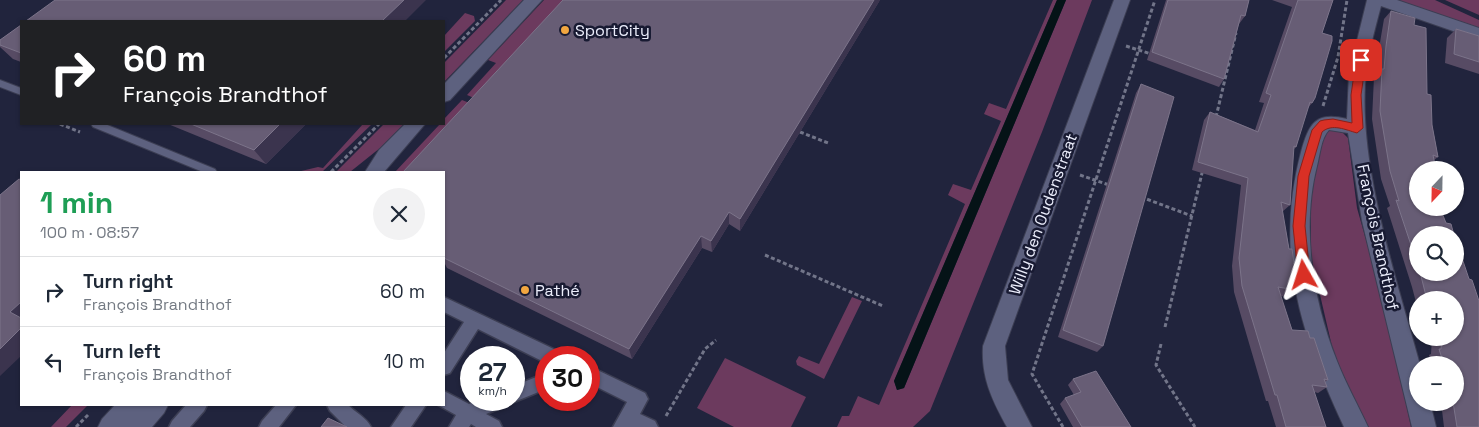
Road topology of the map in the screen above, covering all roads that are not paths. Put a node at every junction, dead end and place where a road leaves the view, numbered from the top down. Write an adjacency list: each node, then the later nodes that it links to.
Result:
1 (534, 0): 8 (street)
2 (1122, 0): 41 (street, Willy den Oudenstraat)
3 (1375, 0): 11 (street, François Brandthof)
4 (1380, 0): 5 (street)
5 (1479, 34)
6 (0, 83): 7 (lane)
7 (20, 92)
8 (445, 94)
9 (98, 125): 13 (lane)
10 (415, 125): 12 (street)
11 (1357, 128): 20 (street, François Brandthof); 42 (street)
12 (386, 155): 14 (street); 15 (street)
13 (210, 171)
14 (359, 171)
15 (375, 171)
16 (445, 305): 17 (street)
17 (475, 320): 18 (street); 19 (street)
18 (535, 349)
19 (445, 365)
20 (1409, 366)
21 (600, 380): 31 (street)
22 (445, 400): 30 (street)
23 (130, 406): 33 (street)
24 (155, 406): 34 (street)
25 (197, 406): 35 (street)
26 (286, 406): 36 (street)
27 (337, 406): 37 (street)
28 (416, 406): 38 (street)
29 (1420, 411): 43 (street, François Brandthof)
30 (469, 412): 39 (street); 40 (street)
31 (625, 422): 32 (street)
32 (656, 423)
33 (110, 427)
34 (136, 427)
35 (178, 427)
36 (268, 427)
37 (362, 427)
38 (400, 427)
39 (458, 427)
40 (493, 427)
41 (1020, 427)
42 (1356, 427)
43 (1424, 427)

